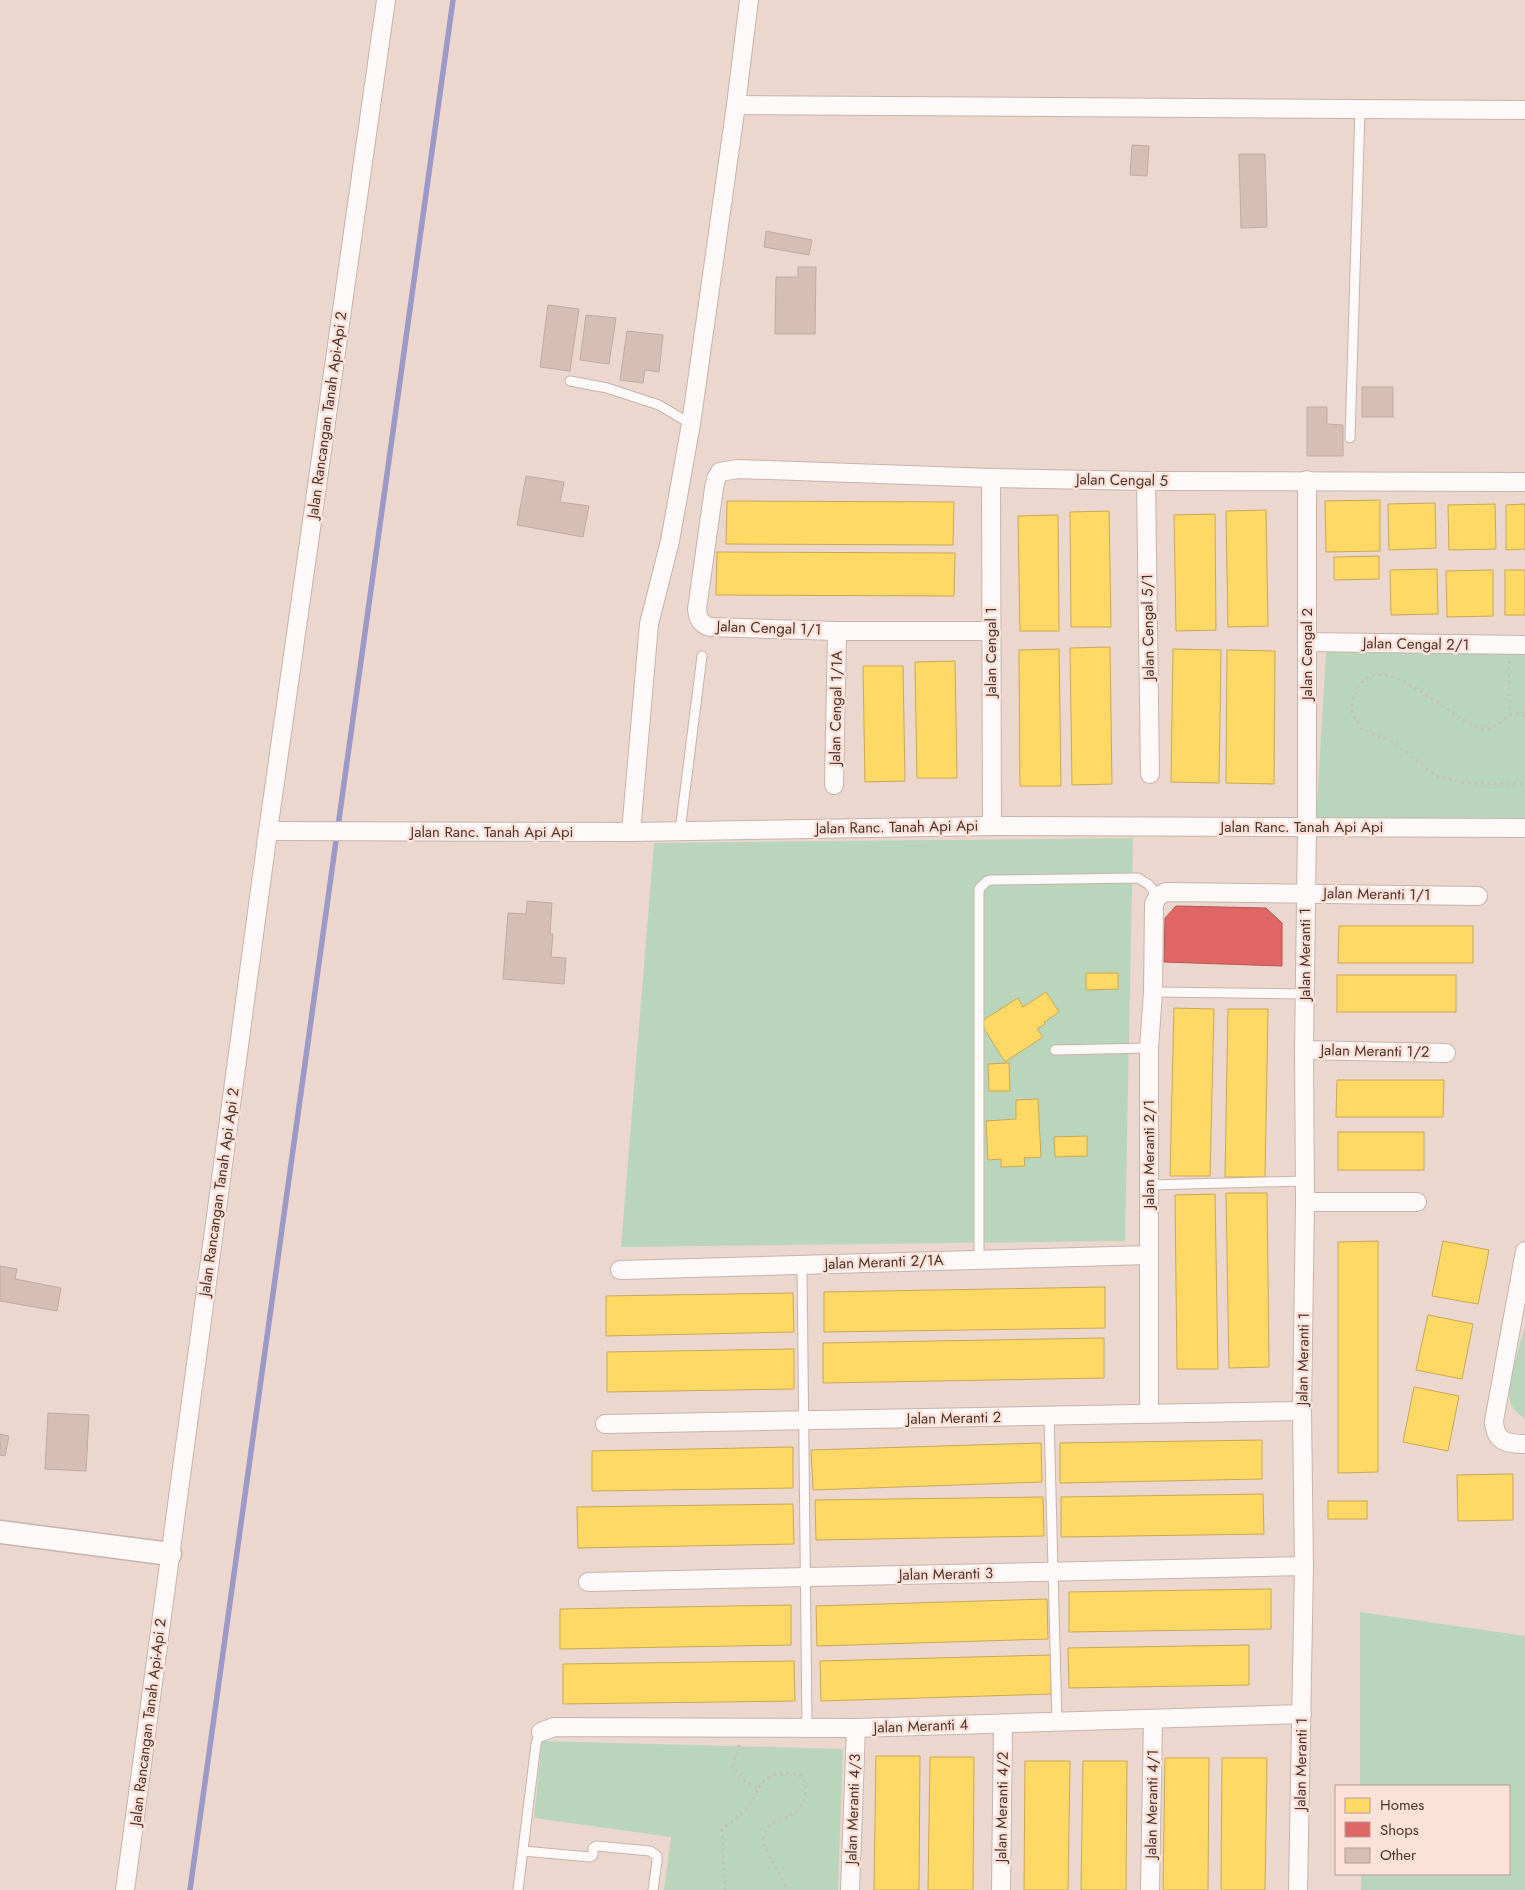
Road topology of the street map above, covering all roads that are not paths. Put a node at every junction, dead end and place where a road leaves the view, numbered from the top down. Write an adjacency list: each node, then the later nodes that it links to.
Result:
1 (386, 0): 24 (street, Jalan Rancangan Tanah Api-Api 2)
2 (749, 0): 3 (street)
3 (736, 105): 4 (street); 7 (street)
4 (1360, 109): 5 (street); 8 (lane)
5 (1525, 110)
6 (570, 381): 7 (lane)
7 (691, 424): 26 (street)
8 (1350, 438)
9 (720, 472): 10 (street, Jalan Cengal 5); 14 (street, Jalan Cengal 1/1)
10 (991, 478): 12 (street, Jalan Cengal 5); 15 (street, Jalan Cengal 1)
11 (1307, 480): 12 (street, Jalan Cengal 5); 13 (street, Jalan Cengal 5); 16 (street, Jalan Cengal 2)
12 (1146, 481): 19 (street, Jalan Cengal 5/1)
13 (1525, 482)
14 (837, 631): 15 (street, Jalan Cengal 1/1); 20 (street, Jalan Cengal 1/1A)
15 (991, 631): 21 (street, Jalan Cengal 1)
16 (1307, 642): 17 (street, Jalan Cengal 2/1); 22 (street, Jalan Cengal 2)
17 (1517, 645)
18 (702, 656): 25 (lane)
19 (1150, 774)
20 (834, 786)
21 (992, 826): 22 (street, Jalan Ranc. Tanah Api Api); 25 (street, Jalan Ranc. Tanah Api Api)
22 (1307, 828): 23 (street, Jalan Ranc. Tanah Api Api); 27 (street, Jalan Meranti 1)
23 (1525, 828)
24 (268, 831): 26 (street, Jalan Ranc. Tanah Api Api); 52 (street, Jalan Rancangan Tanah Api Api 2)
25 (680, 831): 26 (street, Jalan Ranc. Tanah Api Api)
26 (631, 832)
27 (1305, 892): 28 (street, Jalan Meranti 1/1); 29 (street, Jalan Meranti 1/1); 31 (street, Jalan Meranti 1)
28 (1158, 896): 30 (street, Jalan Meranti 2/1); 42 (lane)
29 (1478, 896)
30 (1153, 992): 31 (lane); 32 (street, Jalan Meranti 2/1)
31 (1304, 994): 34 (street, Jalan Meranti 1)
32 (1149, 1048): 33 (lane); 37 (street, Jalan Meranti 2/1)
33 (1055, 1050)
34 (1304, 1050): 35 (street, Jalan Meranti 1/2); 36 (street, Jalan Meranti 1)
35 (1446, 1053)
36 (1304, 1181): 37 (lane); 38 (street, Jalan Meranti 1)
37 (1150, 1185): 41 (street, Jalan Meranti 2/1)
38 (1305, 1202): 39 (street); 45 (street, Jalan Meranti 1)
39 (1417, 1202)
40 (1525, 1251): 50 (street)
41 (1149, 1255): 42 (street, Jalan Meranti 2/1A); 46 (street, Jalan Meranti 2/1)
42 (979, 1260): 43 (street, Jalan Meranti 2/1A)
43 (802, 1265): 44 (street, Jalan Meranti 2/1A); 48 (lane)
44 (620, 1270)
45 (1302, 1411): 46 (street, Jalan Meranti 2); 53 (street, Jalan Meranti 1)
46 (1149, 1414): 47 (street, Jalan Meranti 2)
47 (1049, 1416): 48 (street, Jalan Meranti 2); 54 (lane)
48 (804, 1420): 49 (street, Jalan Meranti 2); 55 (lane)
49 (605, 1424)
50 (1525, 1444)
51 (0, 1532): 52 (street)
52 (170, 1554): 65 (street, Jalan Rancangan Tanah Api-Api 2)
53 (1304, 1566): 54 (street, Jalan Meranti 3); 57 (street, Jalan Meranti 1)
54 (1052, 1572): 55 (street, Jalan Meranti 3); 59 (lane)
55 (805, 1578): 56 (street, Jalan Meranti 3); 61 (lane)
56 (588, 1582)
57 (1302, 1714): 58 (street, Jalan Meranti 4); 71 (street, Jalan Meranti 1)
58 (1153, 1719): 59 (street, Jalan Meranti 4); 70 (street, Jalan Meranti 4/1)
59 (1057, 1723): 60 (street, Jalan Meranti 4)
60 (1003, 1724): 62 (street, Jalan Meranti 4); 69 (street, Jalan Meranti 4/2)
61 (806, 1728): 62 (street, Jalan Meranti 4); 63 (street, Jalan Meranti 4)
62 (856, 1728): 68 (street, Jalan Meranti 4/3)
63 (541, 1732): 64 (lane)
64 (523, 1851): 66 (lane); 67 (lane)
65 (126, 1890)
66 (518, 1890)
67 (653, 1890)
68 (850, 1890)
69 (1001, 1890)
70 (1150, 1890)
71 (1298, 1890)

